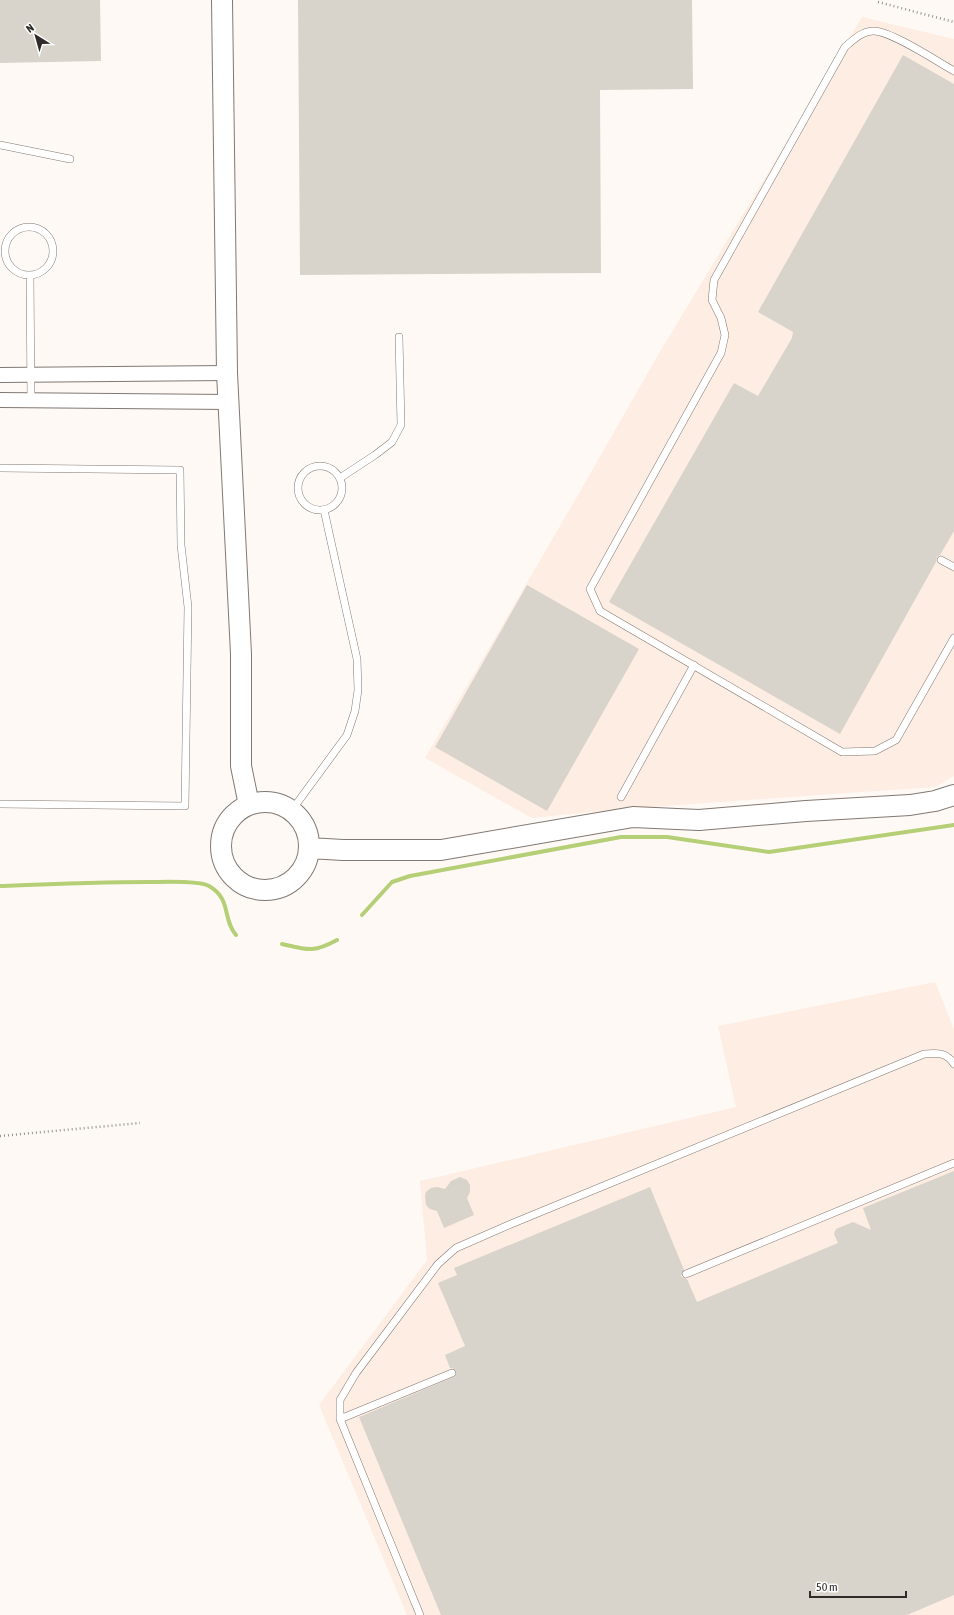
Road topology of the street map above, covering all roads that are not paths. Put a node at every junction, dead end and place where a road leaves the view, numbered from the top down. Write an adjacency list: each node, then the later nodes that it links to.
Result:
1 (222, 0): 7 (street)
2 (954, 72): 19 (lane)
3 (0, 144): 4 (lane)
4 (70, 159)
5 (30, 275): 5 (lane); 9 (lane)
6 (399, 337): 14 (lane)
7 (227, 373): 9 (street); 12 (street)
8 (0, 375): 9 (street)
9 (31, 375): 11 (lane)
10 (0, 400): 11 (street)
11 (31, 400): 12 (street)
12 (229, 402): 23 (street)
13 (0, 468): 22 (lane)
14 (340, 478): 15 (lane); 15 (lane)
15 (324, 510): 24 (lane)
16 (941, 560): 17 (lane)
17 (954, 567)
18 (954, 638): 19 (lane)
19 (694, 665): 21 (lane)
20 (954, 795): 25 (street)
21 (621, 797)
22 (0, 804)
23 (249, 805): 24 (street); 25 (street)
24 (292, 810): 25 (street)
25 (309, 848)
26 (954, 1064): 30 (lane)
27 (954, 1163): 28 (lane)
28 (686, 1274)
29 (452, 1373): 30 (lane)
30 (340, 1418): 31 (lane)
31 (420, 1615)

